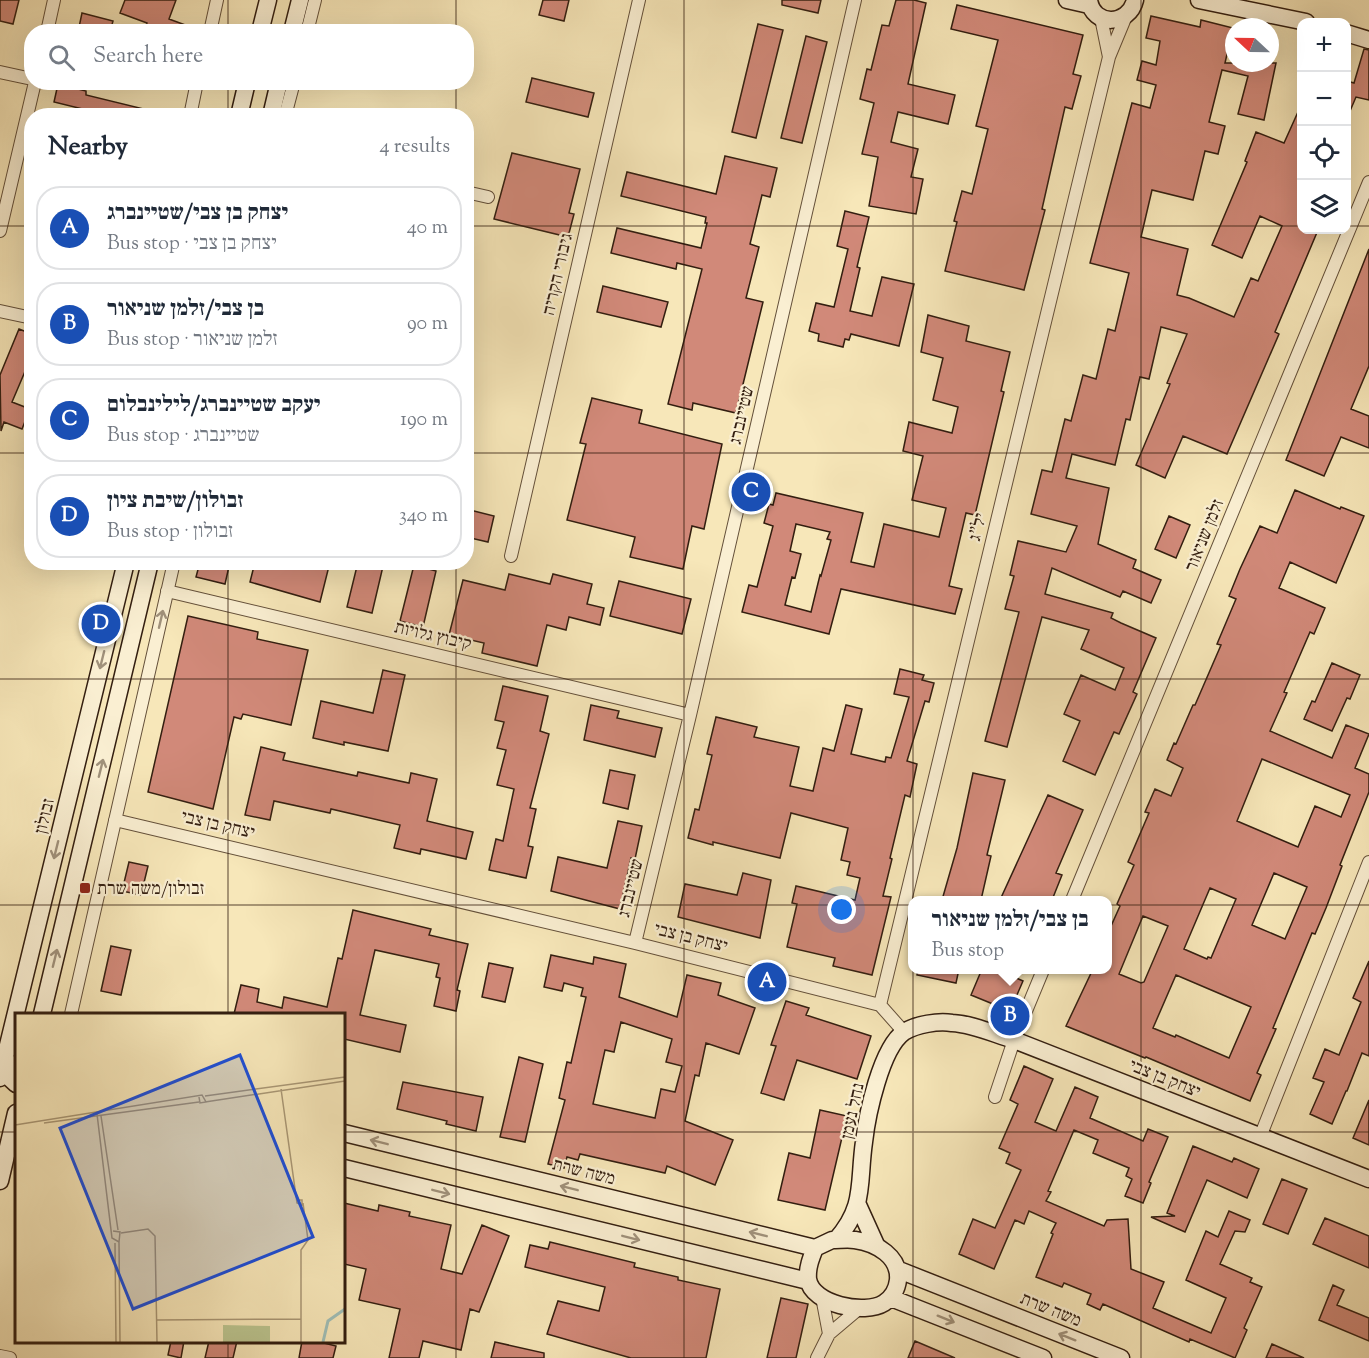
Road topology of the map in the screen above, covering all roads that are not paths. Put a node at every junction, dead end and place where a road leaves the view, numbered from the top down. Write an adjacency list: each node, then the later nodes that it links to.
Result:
1 (54, 0): 14 (street)
2 (217, 0): 15 (street)
3 (268, 0): 16 (street)
4 (300, 0): 17 (street)
5 (315, 0): 18 (street)
6 (639, 0): 41 (street, גיבורי הקריה)
7 (855, 0): 46 (street, שטיינברג)
8 (1067, 0): 10 (street)
9 (1199, 0): 13 (street)
10 (1089, 3): 12 (street)
11 (1134, 6): 12 (street); 21 (street, יל"ג)
12 (1101, 18): 21 (street, יל"ג)
13 (1297, 20)
14 (49, 24)
15 (212, 24)
16 (262, 24)
17 (294, 24)
18 (309, 24)
19 (1351, 34): 20 (street)
20 (1369, 40)
21 (1109, 57): 52 (street, יל"ג)
22 (0, 72): 23 (street)
23 (24, 77)
24 (33, 90): 29 (street)
25 (195, 90): 30 (street)
26 (245, 90): 31 (street)
27 (277, 90): 32 (street)
28 (292, 90): 33 (street)
29 (29, 108)
30 (192, 108)
31 (241, 108)
32 (273, 108)
33 (287, 108)
34 (24, 129): 38 (street)
35 (1369, 182): 49 (street, זלמן שניאור)
36 (474, 194): 37 (street)
37 (489, 197)
38 (0, 231)
39 (0, 311): 40 (street)
40 (24, 316)
41 (511, 556)
42 (124, 570): 54 (street, זבולון, one-way to 54)
43 (148, 570): 53 (street, one-way to 43)
44 (172, 570): 45 (street)
45 (167, 591): 46 (street, קיבוץ גלויות); 47 (street, one-way to 45)
46 (690, 715): 50 (street, שטיינברג)
47 (115, 820): 50 (street, יצחק בן צבי); 55 (street)
48 (1369, 862): 63 (street)
49 (1074, 896)
50 (635, 943): 52 (street, יצחק בן צבי)
51 (1041, 974): 58 (street)
52 (880, 1005): 56 (street)
53 (44, 1011)
54 (20, 1013)
55 (71, 1013)
56 (904, 1032): 58 (street, יצחק בן צבי); 69 (street, נחל נעמן)
57 (15, 1033): 59 (street, זבולון, one-way to 59)
58 (1014, 1040): 60 (street); 63 (street, יצחק בן צבי)
59 (6, 1071)
60 (995, 1097)
61 (15, 1117): 65 (street)
62 (345, 1133): 72 (street, משה שרת, one-way to 62)
63 (1260, 1137): 67 (street, יצחק בן צבי)
64 (15, 1140): 65 (street)
65 (6, 1156): 68 (street)
66 (345, 1168): 74 (street, one-way to 74)
67 (1369, 1179)
68 (0, 1181)
69 (858, 1205): 70 (street, נחל נעמן); 71 (street, נחל נעמן)
70 (836, 1240): 71 (street); 72 (street)
71 (877, 1247): 73 (street)
72 (815, 1248): 74 (street)
73 (899, 1270): 76 (street); 83 (street, משה שרת, one-way to 73)
74 (808, 1281): 75 (street)
75 (822, 1297): 77 (street); 78 (street)
76 (891, 1298): 77 (street); 82 (street, one-way to 82)
77 (861, 1307): 78 (street)
78 (829, 1334): 81 (street)
79 (0, 1356): 80 (street)
80 (10, 1358)
81 (817, 1358)
82 (1043, 1358)
83 (1121, 1358)

